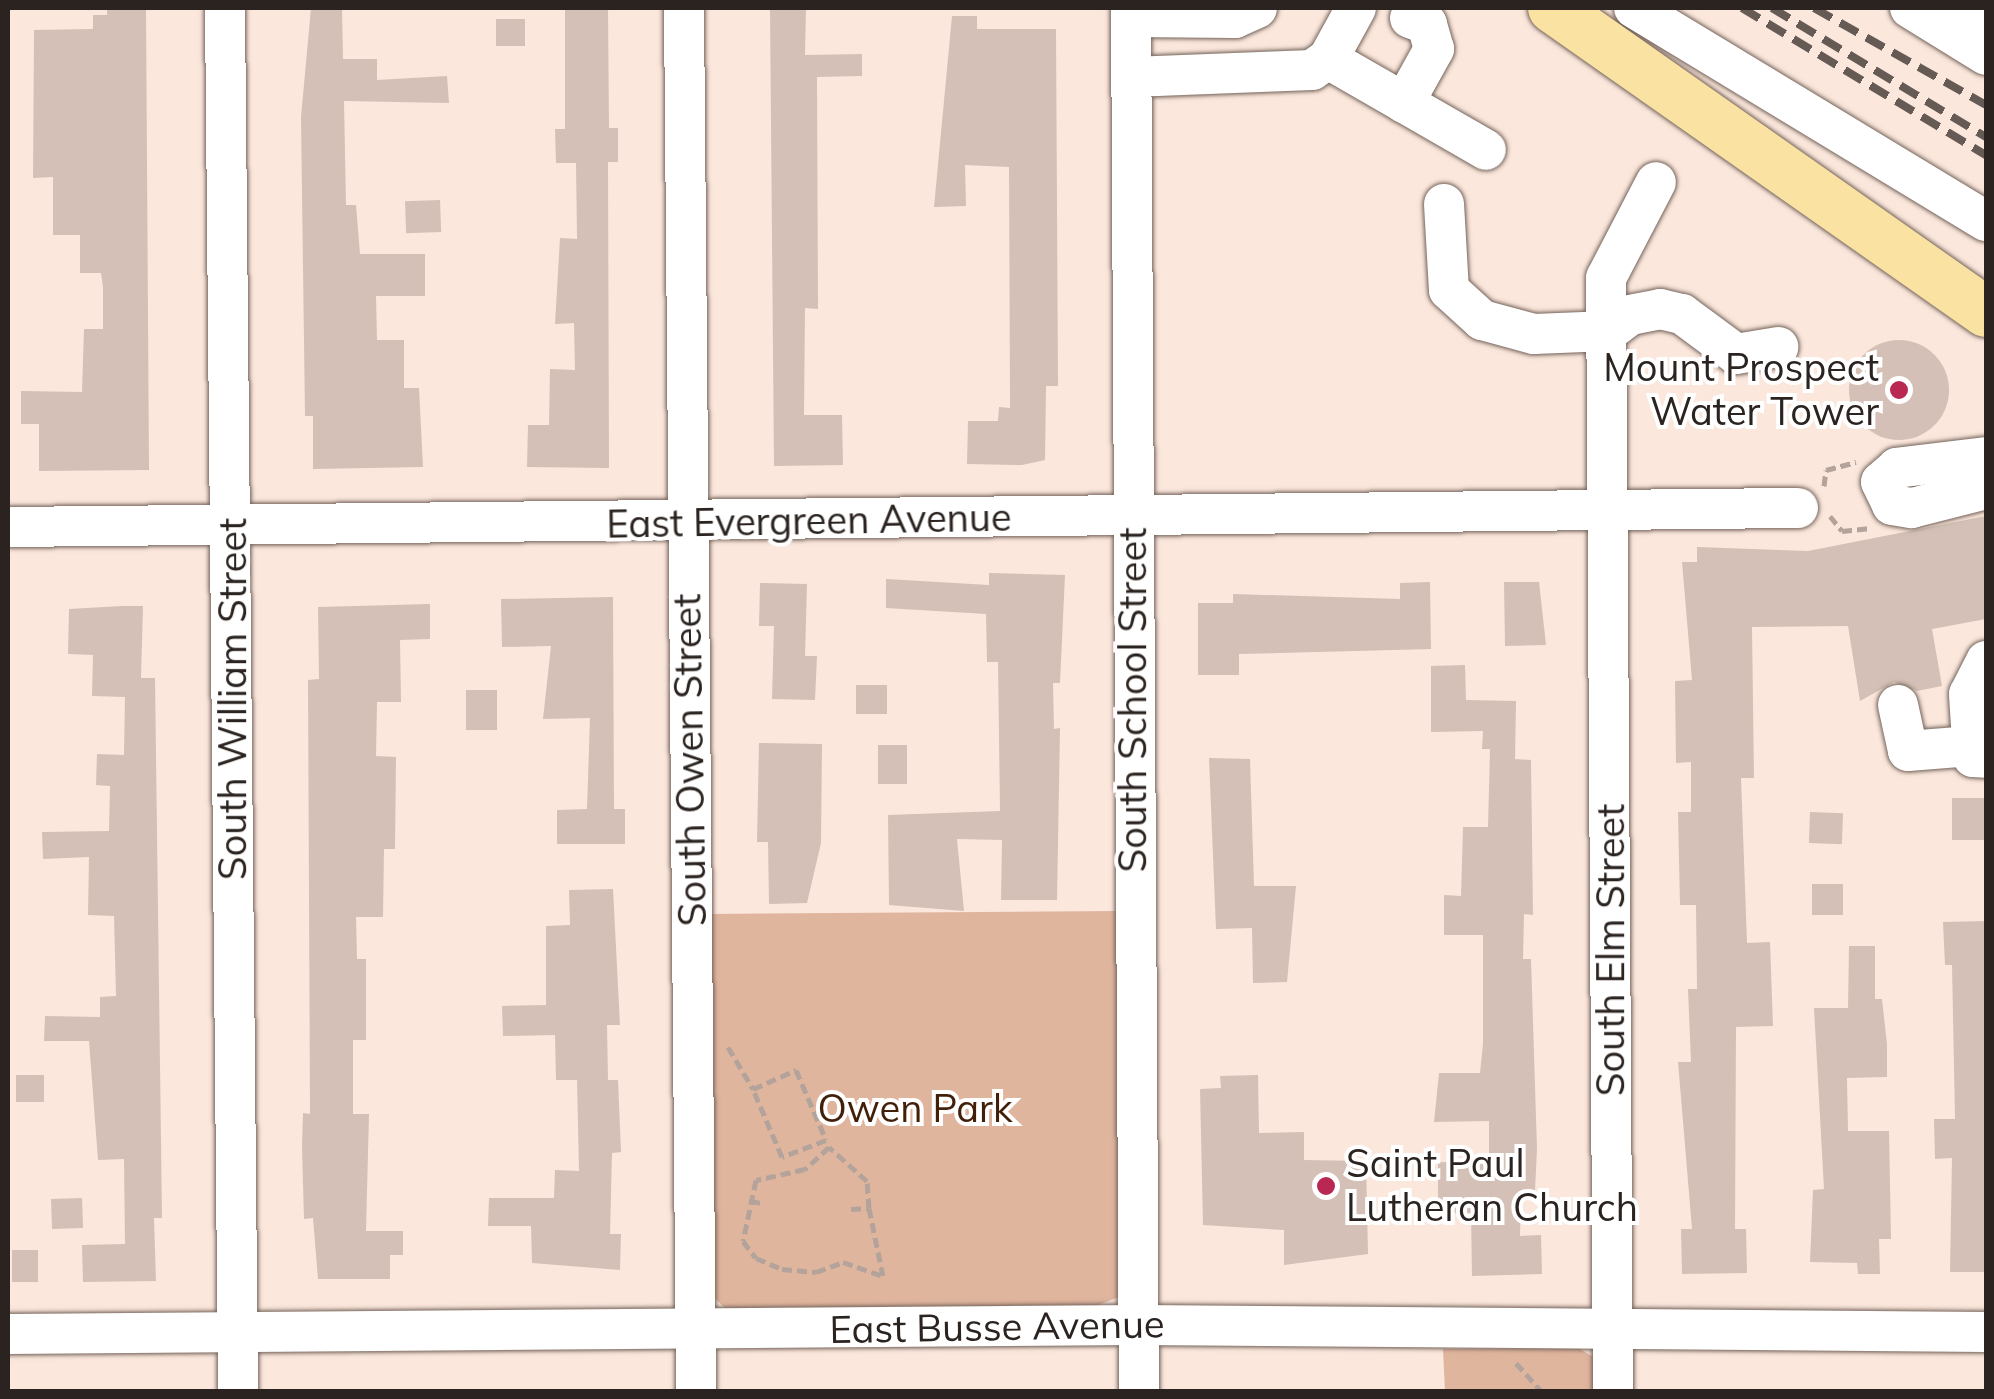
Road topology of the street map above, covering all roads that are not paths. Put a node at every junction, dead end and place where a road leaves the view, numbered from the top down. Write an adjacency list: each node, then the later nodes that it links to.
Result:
1 (226, 8): 30 (street, South William Street)
2 (684, 8): 28 (street, South Owen Street)
3 (1256, 8): 8 (street)
4 (1356, 8): 13 (street)
5 (1552, 8): 10 (main road)
6 (1910, 8): 12 (street)
7 (1964, 8): 11 (street)
8 (1131, 12): 14 (street, South School Street)
9 (1402, 13): 15 (street)
10 (1623, 19): 19 (street); 20 (main road)
11 (1986, 21)
12 (1986, 55)
13 (1328, 59): 14 (street); 15 (street)
14 (1130, 77): 27 (street, South School Street)
15 (1397, 98): 16 (street)
16 (1486, 150)
17 (1656, 182): 21 (street, South Elm Street)
18 (1444, 204): 21 (street)
19 (1986, 220)
20 (1986, 312)
21 (1608, 331): 22 (street); 26 (street, South Elm Street)
22 (1778, 347)
23 (1986, 457): 24 (street)
24 (1986, 488)
25 (1798, 508): 26 (street, East Evergreen Avenue)
26 (1610, 509): 27 (street, East Evergreen Avenue); 35 (street, South Elm Street)
27 (1133, 518): 28 (street, East Evergreen Avenue); 34 (street, South School Street)
28 (688, 522): 30 (street, East Evergreen Avenue); 36 (street, South Owen Street)
29 (8, 527): 30 (street, East Evergreen Avenue)
30 (232, 527): 37 (street, South William Street)
31 (1986, 661): 33 (street)
32 (1898, 706): 33 (street)
33 (1979, 752)
34 (1139, 1325): 35 (street, East Busse Avenue); 36 (street, East Busse Avenue); 42 (street, South School Street)
35 (1612, 1328): 38 (street, East Busse Avenue); 43 (street, South Elm Street)
36 (694, 1330): 37 (street, East Busse Avenue); 41 (street, South Owen Street)
37 (238, 1332): 39 (street, East Busse Avenue); 40 (street, South William Street)
38 (1986, 1332)
39 (8, 1334)
40 (238, 1392)
41 (696, 1392)
42 (1140, 1392)
43 (1612, 1392)

